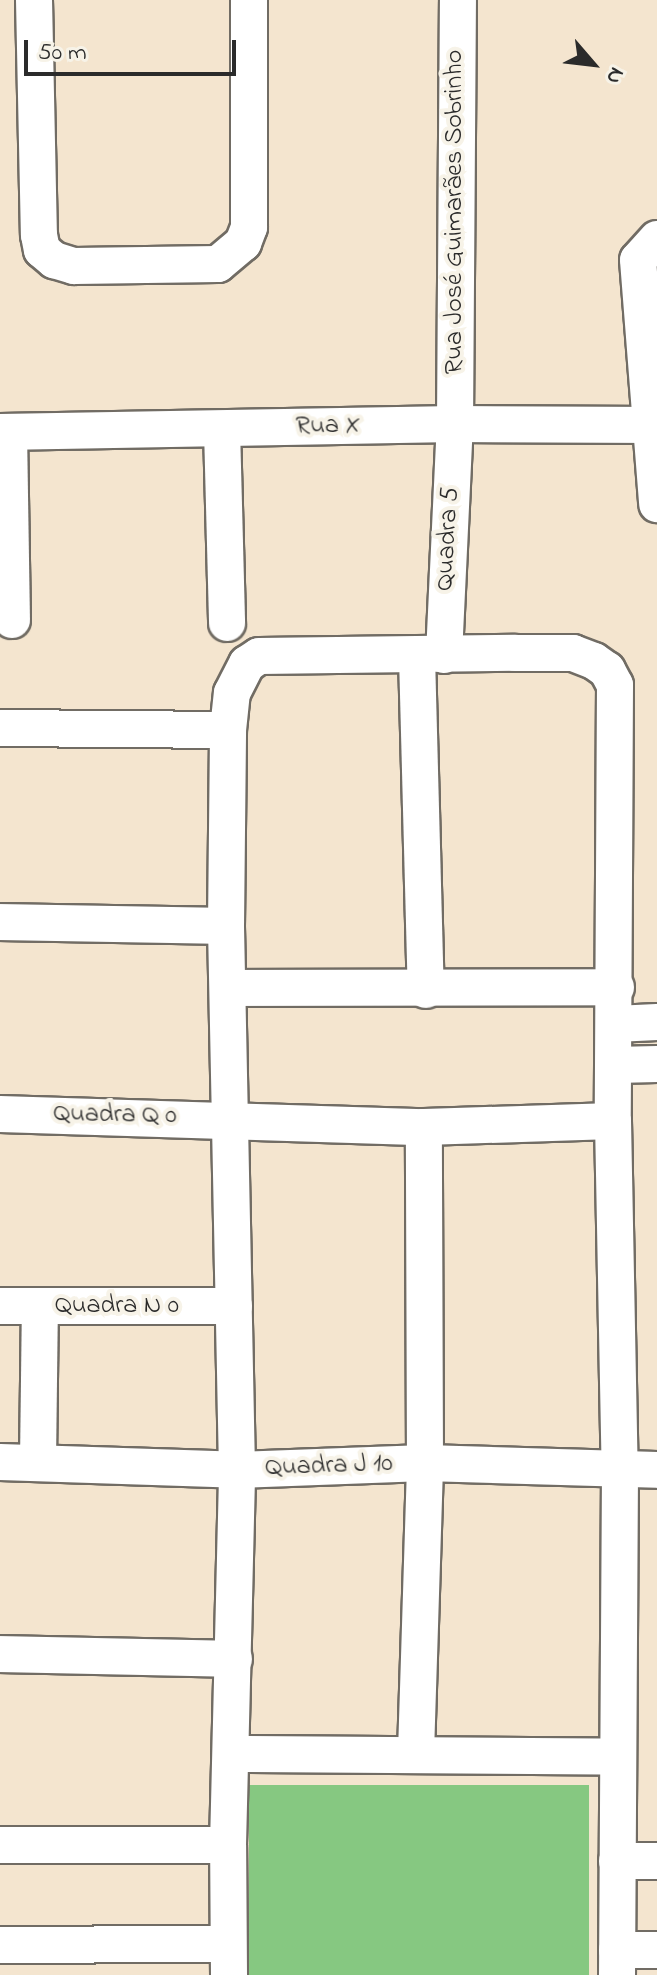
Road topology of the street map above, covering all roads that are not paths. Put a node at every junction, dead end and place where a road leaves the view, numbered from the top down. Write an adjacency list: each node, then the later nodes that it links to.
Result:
1 (34, 0): 2 (street)
2 (249, 0)
3 (458, 0): 5 (street, Rua José Guimarães Sobrinho)
4 (657, 239): 6 (street)
5 (455, 424): 6 (street, Rua X); 7 (street, Rua X); 12 (street, Quadra 5)
6 (654, 425): 9 (street)
7 (222, 429): 8 (street, Rua X); 11 (street)
8 (4, 432): 10 (street)
9 (657, 504)
10 (12, 620)
11 (227, 623)
12 (431, 655): 14 (street); 17 (street); 19 (street, Quadra 5)
13 (0, 728): 14 (street)
14 (228, 730): 16 (street)
15 (0, 922): 16 (street)
16 (226, 926): 18 (street)
17 (616, 987): 19 (street); 21 (street)
18 (229, 988): 19 (street); 25 (street)
19 (426, 990)
20 (657, 1022): 21 (street)
21 (615, 1024): 23 (street)
22 (657, 1064): 23 (street)
23 (615, 1065): 26 (street)
24 (0, 1114): 25 (street, Quadra Q 0)
25 (229, 1119): 27 (street, Quadra Q 0); 29 (street)
26 (613, 1121): 27 (street, Quadra Q 0); 36 (street)
27 (424, 1127): 33 (street)
28 (0, 1306): 30 (street, Quadra N 0)
29 (234, 1306): 30 (street, Quadra N 0); 34 (street)
30 (40, 1307): 32 (street)
31 (0, 1462): 32 (street, Quadra J 10)
32 (38, 1462): 34 (street, Quadra J 10)
33 (425, 1463): 34 (street, Quadra J 10); 36 (street, Quadra J 10); 39 (street)
34 (237, 1470): 38 (street)
35 (657, 1470): 36 (street, Quadra J 10)
36 (620, 1471): 41 (street)
37 (0, 1654): 38 (street)
38 (234, 1659): 40 (street)
39 (416, 1753): 40 (street); 41 (street)
40 (233, 1754): 43 (street)
41 (618, 1757): 44 (street)
42 (0, 1845): 43 (street)
43 (228, 1845): 48 (street)
44 (617, 1861): 45 (street); 49 (street)
45 (657, 1861)
46 (0, 1945): 48 (street)
47 (657, 1950): 49 (street)
48 (229, 1960)
49 (617, 1963)

